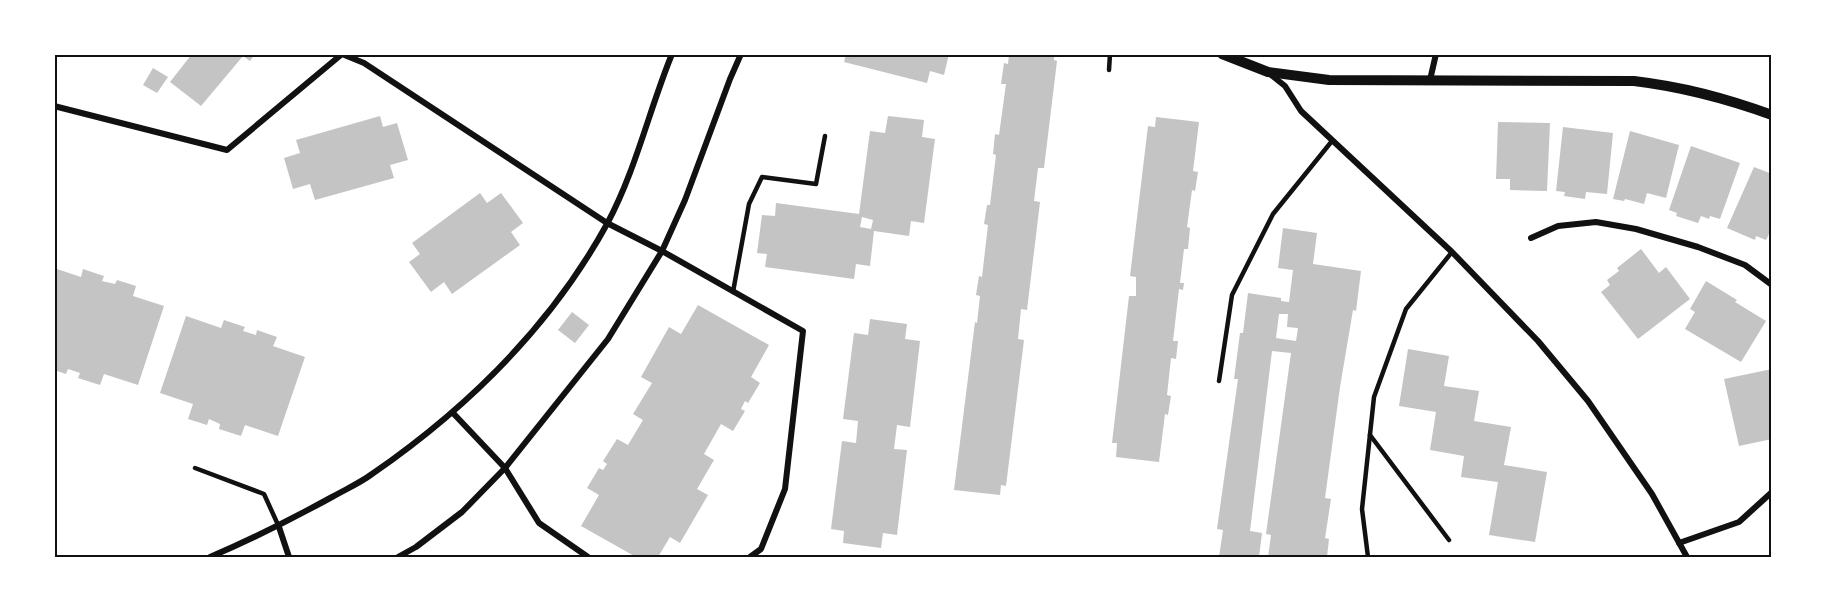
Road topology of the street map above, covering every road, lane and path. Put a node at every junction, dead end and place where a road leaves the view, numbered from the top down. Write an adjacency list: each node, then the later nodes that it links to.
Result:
1 (368, 54): 8 (street)
2 (672, 54): 16 (street)
3 (741, 54): 18 (street)
4 (1110, 54): 9 (lane)
5 (1222, 54): 7 (street)
6 (1436, 54): 11 (street)
7 (1237, 57): 10 (street)
8 (364, 63): 12 (street); 16 (street)
9 (1108, 70)
10 (1268, 72): 11 (street); 15 (street)
11 (1430, 80): 13 (street)
12 (54, 106)
13 (1772, 115)
14 (825, 136): 21 (lane)
15 (1332, 141): 19 (street); 22 (lane)
16 (607, 223): 18 (street); 23 (street)
17 (1530, 238): 20 (street)
18 (662, 251): 21 (street); 26 (street)
19 (1452, 252): 24 (lane); 30 (street)
20 (1772, 285)
21 (733, 292): 35 (street)
22 (1219, 381)
23 (453, 413): 26 (street); 28 (street)
24 (1370, 435): 29 (lane); 36 (lane)
25 (195, 468): 28 (lane)
26 (505, 468): 33 (street); 34 (street)
27 (1772, 492): 30 (street)
28 (279, 526): 31 (street); 32 (street)
29 (1449, 540)
30 (1679, 543): 37 (street)
31 (210, 557)
32 (289, 557)
33 (398, 557)
34 (588, 557)
35 (750, 557)
36 (1368, 557)
37 (1687, 557)

